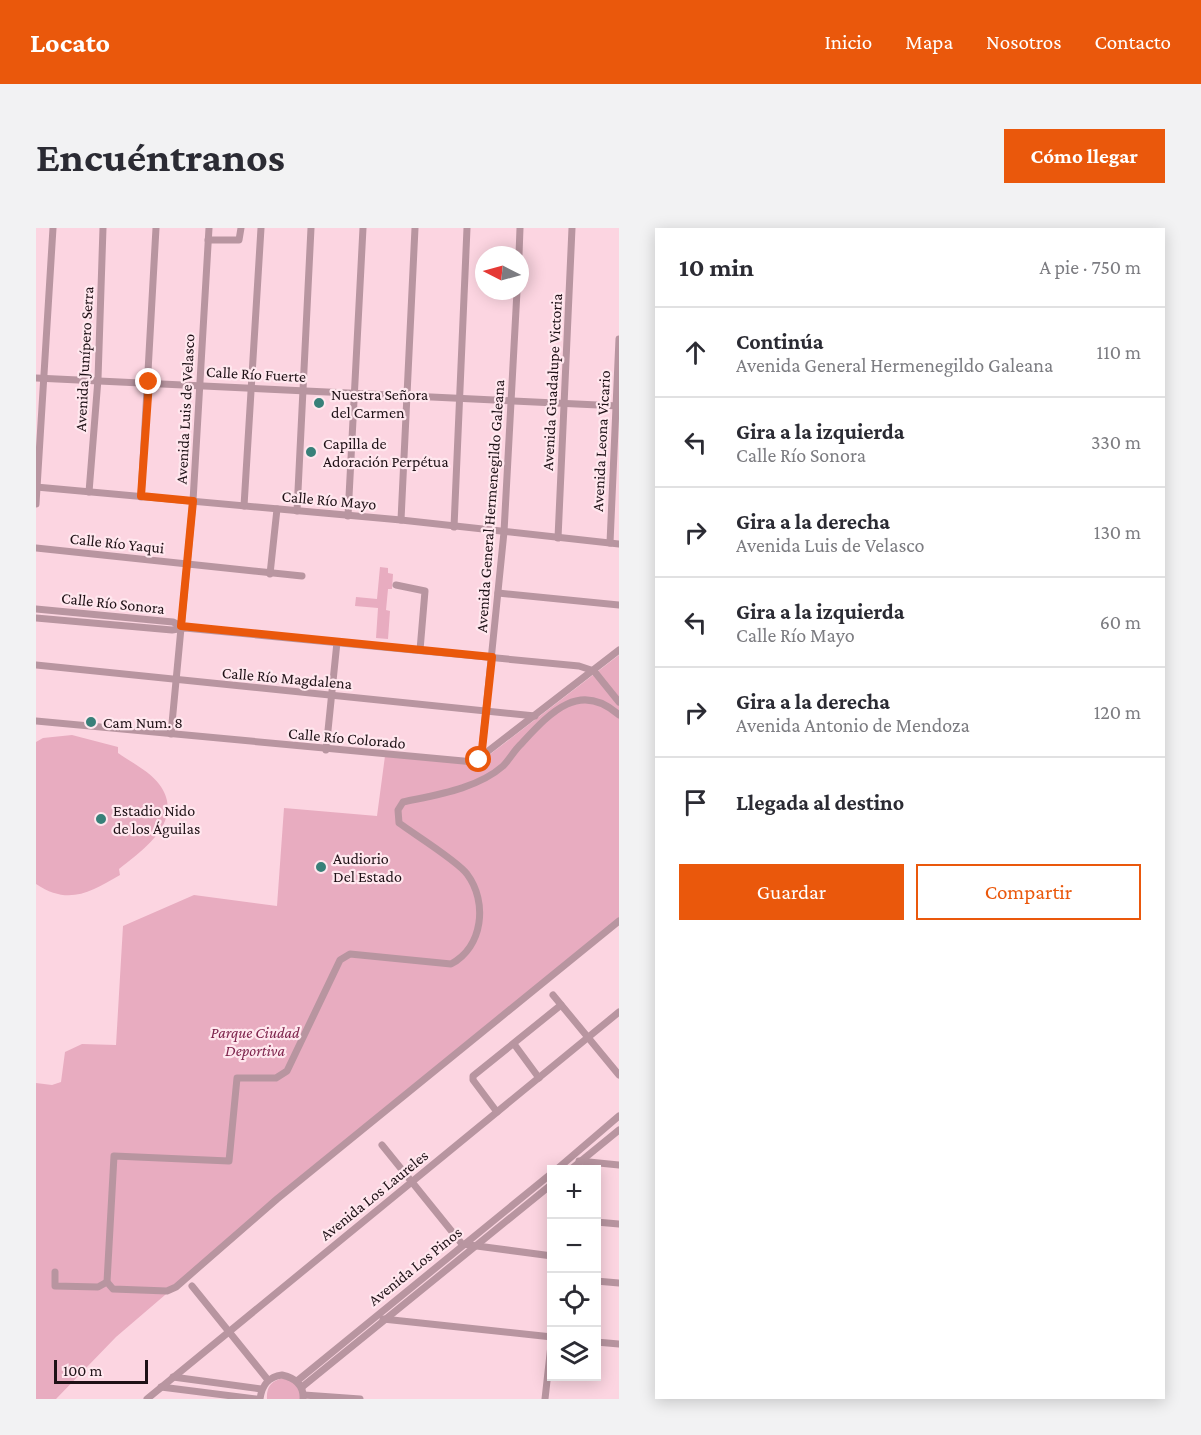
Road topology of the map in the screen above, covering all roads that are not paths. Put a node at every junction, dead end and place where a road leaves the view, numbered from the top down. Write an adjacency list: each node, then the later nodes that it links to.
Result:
1 (53, 228): 17 (street)
2 (104, 228): 18 (street, Avenida Junípero Serra)
3 (156, 228): 19 (street)
4 (209, 228): 13 (street, Avenida Luis de Velasco)
5 (241, 228): 13 (street)
6 (261, 228): 21 (street)
7 (311, 228): 22 (street)
8 (363, 228): 23 (street)
9 (415, 228): 24 (street)
10 (467, 228): 25 (street)
11 (520, 228): 14 (street)
12 (572, 228): 27 (street, Avenida Guadalupe Victoria)
13 (208, 240): 20 (street, Avenida Luis de Velasco)
14 (519, 246)
15 (517, 300): 26 (street, Avenida General Hermenegildo Galeana)
16 (619, 339): 28 (street, Avenida Leona Vicario)
17 (40, 378): 18 (street, Calle Río Fuerte); 29 (street)
18 (98, 380): 19 (street, Calle Río Fuerte); 30 (street, Avenida Junípero Serra)
19 (149, 382): 20 (street, Calle Río Fuerte); 31 (street)
20 (200, 384): 21 (street, Calle Río Fuerte); 32 (street, Avenida Luis de Velasco)
21 (251, 388): 22 (street, Calle Río Fuerte); 34 (street)
22 (303, 390): 23 (street, Calle Río Fuerte); 36 (street)
23 (355, 393): 24 (street, Calle Río Fuerte); 37 (street)
24 (408, 394): 25 (street, Calle Río Fuerte); 38 (street)
25 (459, 398): 26 (street, Calle Río Fuerte); 39 (street)
26 (512, 401): 27 (street, Calle Río Fuerte); 40 (street, Avenida General Hermenegildo Galeana)
27 (564, 404): 28 (street, Calle Río Fuerte); 41 (street, Avenida Guadalupe Victoria)
28 (617, 406): 42 (street, Avenida Leona Vicario)
29 (37, 487): 30 (street, Calle Río Mayo); 33 (street)
30 (89, 492): 31 (street, Calle Río Mayo)
31 (141, 496): 32 (street, Calle Río Mayo)
32 (193, 501): 34 (street, Calle Río Mayo); 45 (street, Avenida Luis de Velasco)
33 (36, 504)
34 (244, 506): 35 (street, Calle Río Mayo)
35 (277, 509): 36 (street, Calle Río Mayo); 46 (street)
36 (297, 511): 37 (street, Calle Río Mayo)
37 (348, 516): 38 (street, Calle Río Mayo)
38 (401, 520): 39 (street, Calle Río Mayo)
39 (454, 527): 40 (street, Calle Río Mayo)
40 (504, 532): 41 (street, Calle Río Mayo); 49 (street, Avenida General Hermenegildo Galeana)
41 (558, 538): 42 (street, Calle Río Mayo)
42 (610, 543): 43 (street, Calle Río Mayo)
43 (619, 544)
44 (36, 548): 45 (street, Calle Río Yaqui)
45 (187, 564): 46 (street, Calle Río Yaqui); 53 (street, Avenida Luis de Velasco)
46 (270, 574): 47 (street, Calle Río Yaqui)
47 (302, 576)
48 (396, 585): 55 (street)
49 (498, 593): 50 (street); 57 (street, Avenida General Hermenegildo Galeana)
50 (619, 605)
51 (36, 609): 53 (street, Calle Río Sonora)
52 (36, 618): 53 (street, Calle Río Sonora)
53 (182, 628): 54 (street, Calle Río Sonora); 60 (street, Avenida Luis de Velasco)
54 (337, 642): 55 (street, Calle Río Sonora); 61 (street)
55 (420, 650): 57 (street, Calle Río Sonora)
56 (619, 650): 59 (street)
57 (492, 657): 59 (street, Calle Río Sonora); 63 (street, Avenida General Hermenegildo Galeana)
58 (36, 665): 60 (street, Calle Río Magdalena)
59 (594, 671): 62 (street); 64 (street)
60 (175, 681): 61 (street, Calle Río Magdalena); 67 (street, Avenida Luis de Velasco)
61 (332, 695): 63 (street, Calle Río Magdalena); 68 (street)
62 (619, 702)
63 (486, 710): 64 (street, Calle Río Magdalena); 69 (street, Avenida General Hermenegildo Galeana)
64 (536, 716): 69 (street)
65 (619, 716): 97 (street)
66 (36, 721): 67 (street, Calle Río Colorado)
67 (171, 734): 68 (street, Calle Río Colorado)
68 (326, 750): 69 (street, Calle Río Colorado)
69 (481, 759)
70 (619, 921): 97 (street)
71 (553, 995): 72 (street)
72 (561, 1005): 74 (street); 75 (street)
73 (619, 1012): 74 (street, Avenida Los Laureles)
74 (588, 1038): 76 (street); 77 (street, Avenida Los Laureles)
75 (514, 1044): 77 (street); 78 (street)
76 (619, 1075)
77 (539, 1078): 78 (street, Avenida Los Laureles)
78 (497, 1112): 88 (street, Avenida Los Laureles)
79 (619, 1116): 82 (street)
80 (619, 1130): 83 (street)
81 (382, 1145): 88 (street)
82 (573, 1155): 83 (street); 84 (street)
83 (579, 1161): 85 (street); 86 (street)
84 (566, 1165)
85 (575, 1165)
86 (619, 1165)
87 (547, 1177): 92 (street, Avenida Los Pinos)
88 (412, 1181): 92 (street); 102 (street, Avenida Los Laureles)
89 (547, 1188): 93 (street, Avenida Los Pinos)
90 (601, 1222): 91 (street)
91 (619, 1224)
92 (462, 1244): 93 (street); 100 (street, Avenida Los Pinos)
93 (474, 1248): 94 (street); 101 (street, Avenida Los Pinos)
94 (547, 1255)
95 (55, 1272): 97 (street)
96 (601, 1281): 98 (street)
97 (107, 1282)
98 (619, 1283)
99 (192, 1286): 102 (street)
100 (372, 1318): 101 (street); 111 (street, Avenida Los Pinos)
101 (384, 1319): 103 (street); 111 (street, Avenida Los Pinos)
102 (228, 1332): 106 (street, Avenida Los Laureles); 107 (street)
103 (547, 1336)
104 (601, 1342): 105 (street)
105 (619, 1344)
106 (173, 1377): 109 (street, Avenida Los Laureles); 110 (street)
107 (268, 1380): 110 (street); 111 (street)
108 (547, 1381): 115 (street)
109 (161, 1387): 112 (street, Avenida Los Laureles); 113 (street)
110 (261, 1389): 113 (street)
111 (301, 1390): 114 (street)
112 (147, 1399)
113 (258, 1399)
114 (360, 1399)
115 (545, 1399)

